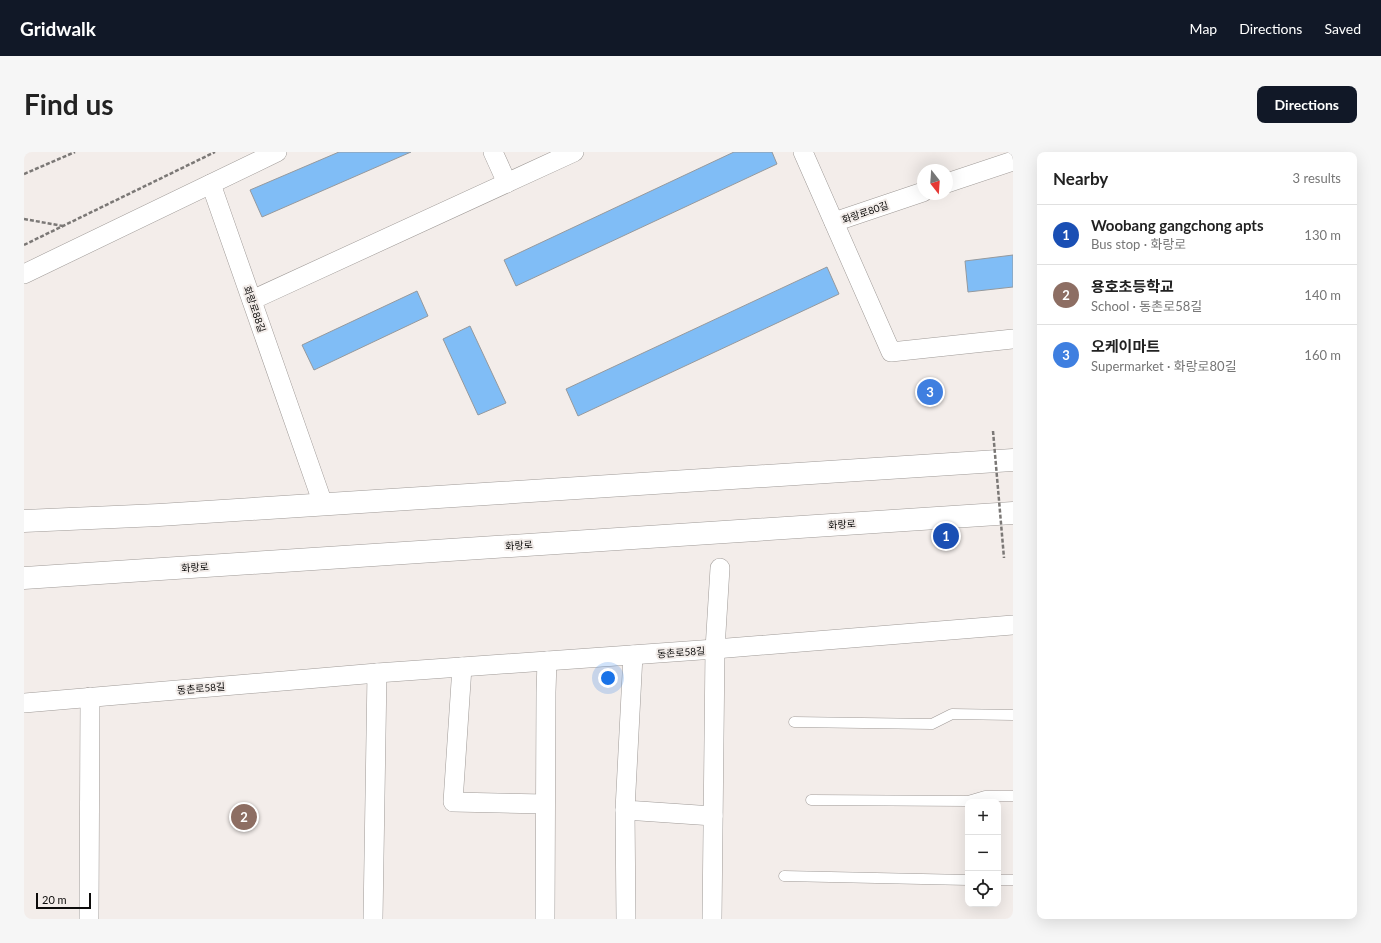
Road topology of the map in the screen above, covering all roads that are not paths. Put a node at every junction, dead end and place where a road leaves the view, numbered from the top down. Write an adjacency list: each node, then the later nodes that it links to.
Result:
1 (277, 152): 8 (street)
2 (493, 152): 7 (street)
3 (574, 152): 7 (street)
4 (803, 152): 10 (street, 화랑로80길)
5 (1013, 161): 6 (street)
6 (953, 182)
7 (507, 183): 12 (street)
8 (211, 184): 11 (street); 12 (street, 화랑로88길)
9 (917, 194): 10 (street, 화랑로80길)
10 (834, 222): 13 (street)
11 (24, 274)
12 (252, 300): 15 (street, 화랑로88길)
13 (1013, 339)
14 (1013, 460): 15 (main road)
15 (324, 504): 17 (main road)
16 (1013, 513): 19 (main road, 화랑로)
17 (24, 521)
18 (720, 568): 21 (street)
19 (24, 578)
20 (1013, 624): 21 (street)
21 (715, 649): 22 (street, 동촌로58길); 34 (street, 동촌로58길)
22 (633, 655): 23 (street, 동촌로58길); 33 (street)
23 (548, 661): 24 (street, 동촌로58길); 32 (street)
24 (462, 667): 25 (street, 동촌로58길); 32 (street)
25 (377, 673): 26 (street, 동촌로58길); 40 (street)
26 (90, 697): 27 (street, 동촌로58길); 39 (street)
27 (24, 703)
28 (1013, 715): 29 (lane)
29 (794, 722)
30 (1013, 796): 31 (lane)
31 (810, 800)
32 (545, 804): 41 (street)
33 (625, 810): 34 (street); 42 (street)
34 (713, 816): 43 (street, 동촌로58길)
35 (784, 876): 36 (lane)
36 (965, 880)
37 (1001, 880): 38 (lane)
38 (1013, 880)
39 (88, 919)
40 (373, 919)
41 (545, 919)
42 (626, 919)
43 (712, 919)

